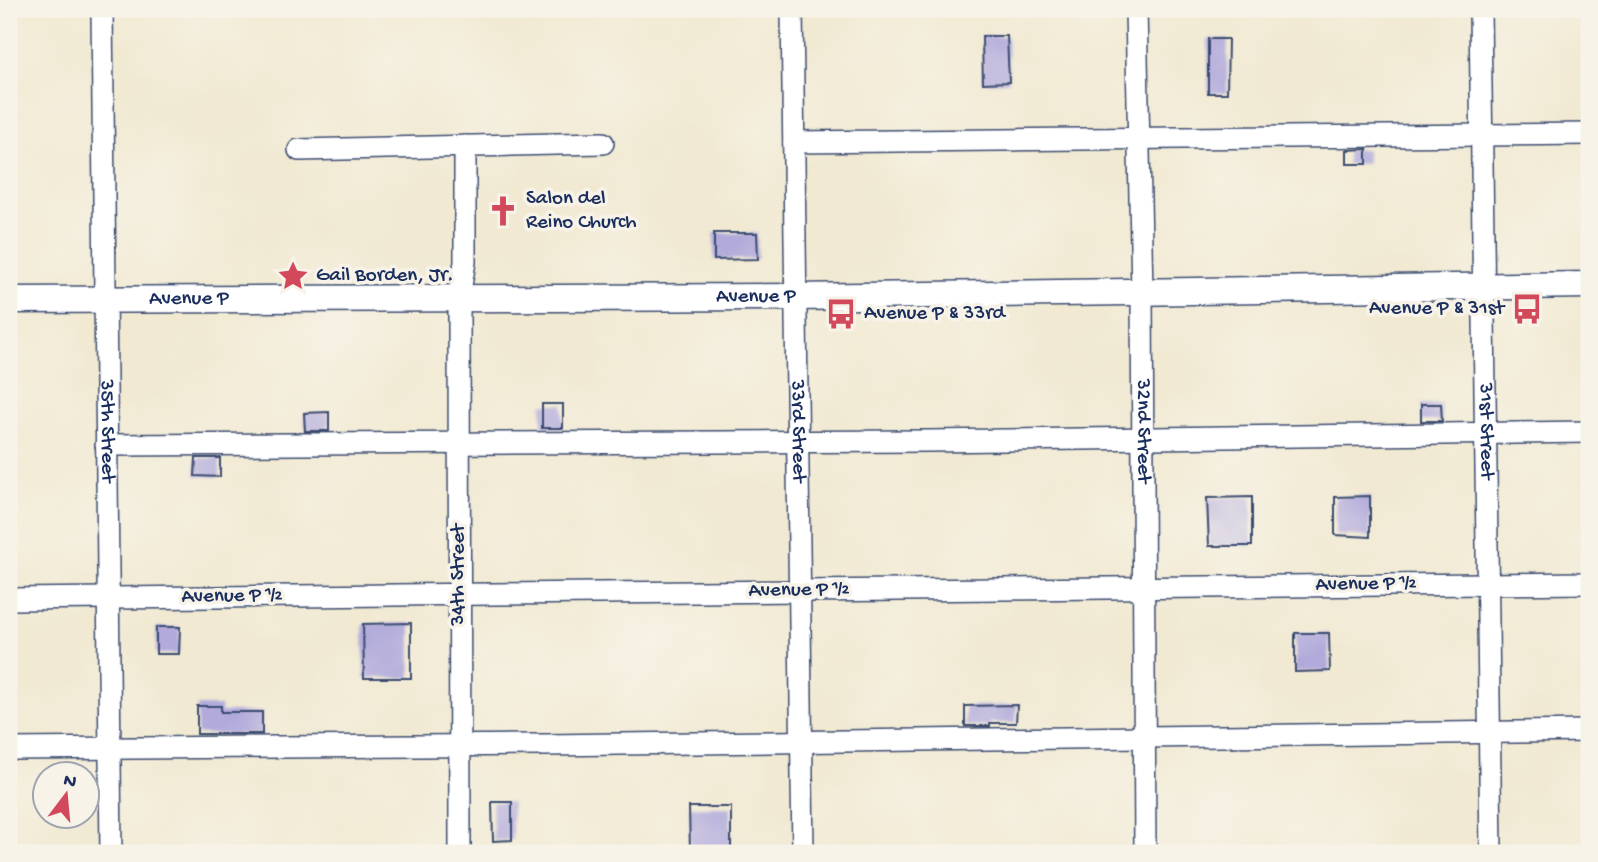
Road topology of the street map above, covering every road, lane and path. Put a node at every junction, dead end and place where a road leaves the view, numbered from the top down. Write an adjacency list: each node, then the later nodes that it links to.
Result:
1 (102, 9): 17 (street, 35th Street)
2 (792, 9): 8 (street, 33rd Street)
3 (1136, 9): 7 (street, 32nd Street)
4 (1480, 9): 6 (street, 31st Street)
5 (1589, 134): 6 (street)
6 (1481, 136): 7 (street); 12 (street, 31st Street)
7 (1139, 139): 8 (street); 14 (street, 32nd Street)
8 (794, 142): 15 (street, 33rd Street)
9 (603, 143): 10 (street)
10 (465, 146): 11 (street); 16 (street, 34th Street)
11 (299, 150)
12 (1484, 285): 13 (main road, Avenue P); 14 (main road, Avenue P); 20 (street, 31st Street)
13 (1589, 285)
14 (1142, 292): 15 (main road, Avenue P); 21 (street, 32nd Street)
15 (796, 297): 16 (main road, Avenue P); 22 (street, 33rd Street)
16 (459, 298): 17 (main road, Avenue P); 23 (street, 34th Street)
17 (105, 299): 18 (main road, Avenue P); 24 (street, 35th Street)
18 (9, 300)
19 (1589, 432): 20 (street)
20 (1485, 434): 21 (street); 26 (street, 31st Street)
21 (1143, 438): 22 (street); 27 (street, 32nd Street)
22 (797, 442): 23 (street); 28 (street, 33rd Street)
23 (458, 444): 24 (street); 29 (street, 34th Street)
24 (106, 445): 30 (street, 35th Street)
25 (1589, 583): 26 (street, Avenue P ½)
26 (1487, 584): 27 (street, Avenue P ½); 33 (street, 31st Street)
27 (1144, 587): 28 (street, Avenue P ½); 34 (street, 32nd Street)
28 (800, 591): 29 (street, Avenue P ½); 35 (street, 33rd Street)
29 (459, 595): 30 (street, Avenue P ½); 36 (street, 34th Street)
30 (108, 598): 31 (street, Avenue P ½); 38 (street, 35th Street)
31 (9, 599)
32 (1589, 731): 33 (street)
33 (1489, 732): 34 (street); 43 (street, 31st Street)
34 (1144, 737): 35 (street); 42 (street, 32nd Street)
35 (802, 741): 36 (street); 41 (street, 33rd Street)
36 (459, 746): 38 (street); 40 (street, 34th Street)
37 (9, 749): 38 (street)
38 (110, 749): 39 (street, 35th Street)
39 (111, 853)
40 (460, 853)
41 (803, 853)
42 (1145, 853)
43 (1491, 853)

